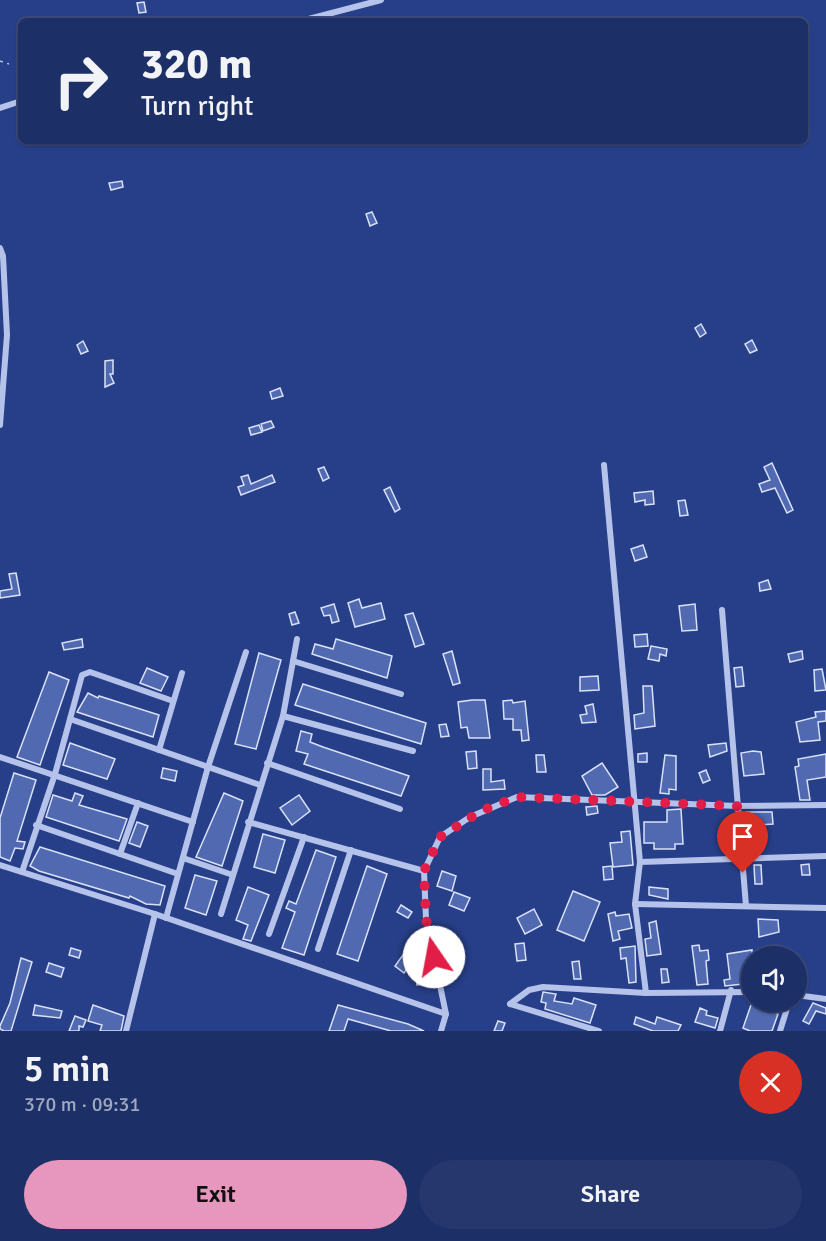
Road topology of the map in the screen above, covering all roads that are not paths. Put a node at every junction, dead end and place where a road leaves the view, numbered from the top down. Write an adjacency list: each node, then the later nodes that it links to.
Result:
1 (381, 0): 2 (street)
2 (312, 18)
3 (18, 102): 4 (street)
4 (0, 108)
5 (0, 248): 6 (street)
6 (0, 425)
7 (604, 465): 24 (street)
8 (722, 610): 27 (street)
9 (297, 639): 11 (street)
10 (246, 652): 21 (street)
11 (293, 661): 13 (street); 15 (street)
12 (182, 673): 14 (street)
13 (401, 694)
14 (173, 701): 16 (street); 17 (street)
15 (283, 716): 18 (street); 20 (street)
16 (70, 719): 17 (street); 22 (street)
17 (159, 750): 21 (street)
18 (413, 751)
19 (0, 757): 22 (street)
20 (267, 763): 23 (street); 28 (street)
21 (208, 767): 23 (street); 29 (street)
22 (55, 774): 25 (street); 31 (street)
23 (260, 785): 30 (street)
24 (636, 802): 27 (street); 38 (street); 40 (street)
25 (138, 803): 29 (street); 34 (street)
26 (826, 805): 27 (street)
27 (737, 806): 36 (street)
28 (400, 809)
29 (193, 822): 37 (street)
30 (248, 822): 32 (street); 43 (street)
31 (36, 825): 34 (street); 41 (street)
32 (304, 837): 33 (street); 50 (street)
33 (351, 850): 40 (street); 51 (street)
34 (120, 854): 42 (street)
35 (826, 855): 36 (street)
36 (741, 857): 38 (street); 45 (street)
37 (183, 858): 42 (street); 43 (street)
38 (640, 862): 44 (street)
39 (0, 865): 41 (street)
40 (424, 871): 58 (street)
41 (22, 872): 47 (street)
42 (178, 874): 49 (street)
43 (233, 875): 48 (street)
44 (635, 904): 45 (street); 54 (street)
45 (746, 906): 46 (street)
46 (826, 908)
47 (154, 914): 49 (street); 59 (street)
48 (221, 914)
49 (166, 918): 58 (street)
50 (269, 934)
51 (318, 949)
52 (731, 990): 53 (street); 54 (street); 62 (street)
53 (741, 991)
54 (646, 993): 61 (street)
55 (807, 997): 56 (street)
56 (826, 999)
57 (786, 1012): 63 (street)
58 (446, 1014): 60 (street)
59 (126, 1031)
60 (441, 1031)
61 (599, 1031)
62 (720, 1031)
63 (780, 1031)

